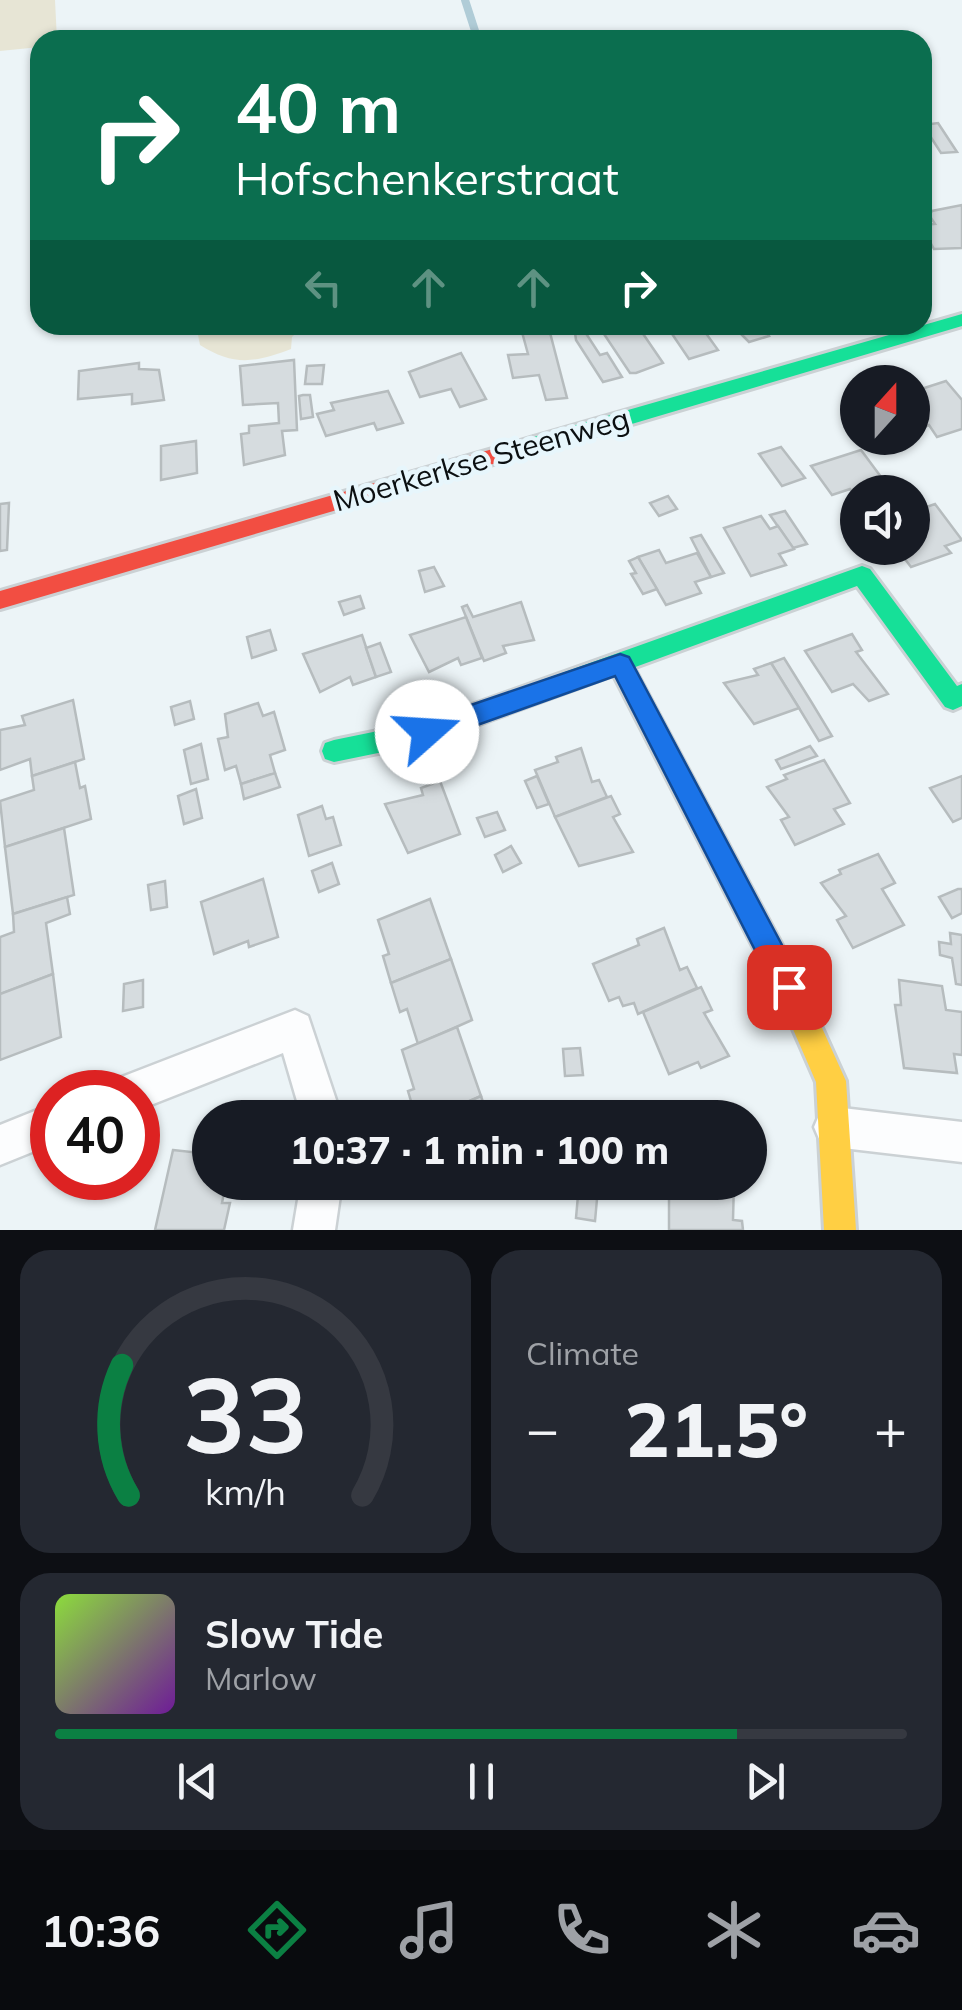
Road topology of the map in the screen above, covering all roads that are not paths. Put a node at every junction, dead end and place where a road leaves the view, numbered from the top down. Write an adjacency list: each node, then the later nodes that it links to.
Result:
1 (962, 320): 2 (street, Moerkerkse Steenweg)
2 (932, 329)
3 (910, 335): 4 (street, Moerkerkse Steenweg)
4 (0, 600)
5 (620, 664): 6 (street); 7 (street); 10 (street)
6 (962, 696)
7 (334, 751)
8 (160, 1082): 9 (street)
9 (317, 1100)
10 (834, 1127): 12 (street); 16 (street)
11 (30, 1133): 13 (street)
12 (962, 1142)
13 (0, 1145)
14 (319, 1200): 15 (street)
15 (314, 1230)
16 (840, 1230)

